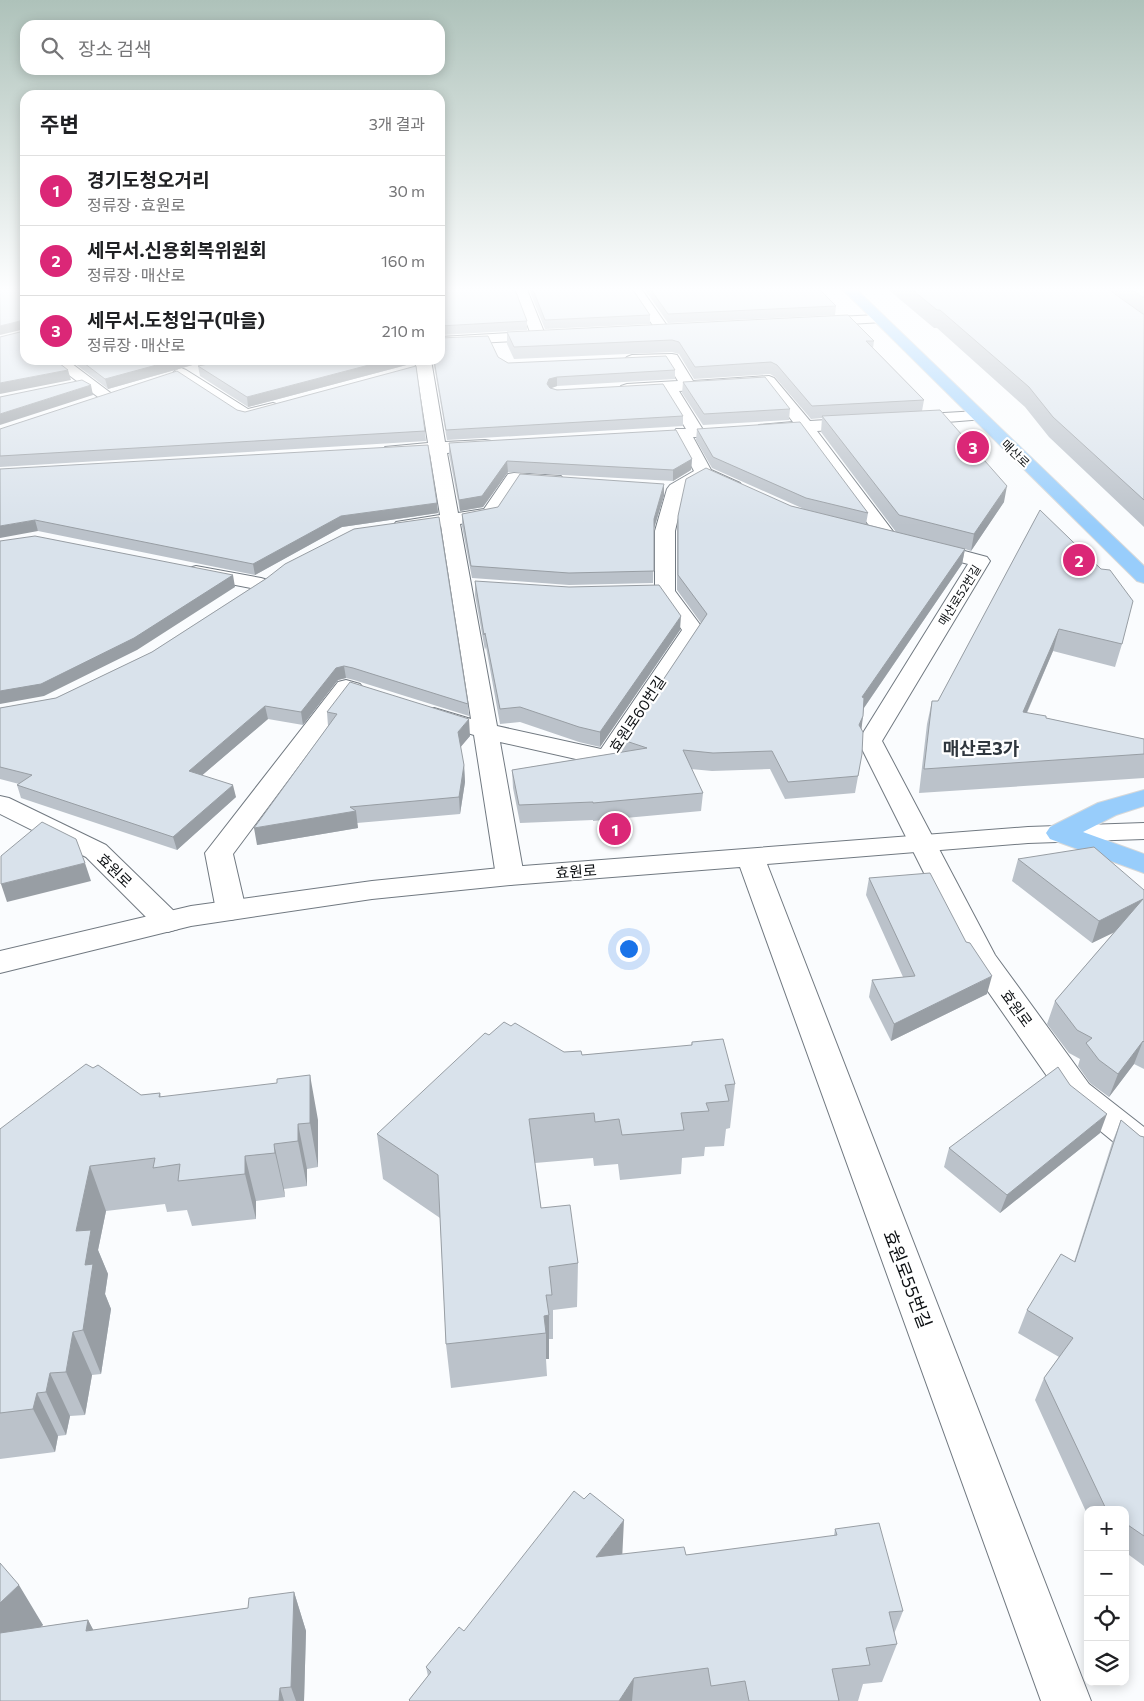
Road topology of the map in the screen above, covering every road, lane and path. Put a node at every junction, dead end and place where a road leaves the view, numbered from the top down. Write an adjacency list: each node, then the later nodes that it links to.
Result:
1 (66, 366): 8 (street)
2 (419, 366): 7 (street)
3 (424, 366): 25 (street)
4 (677, 366): 9 (street)
5 (927, 366): 17 (main road, 매산로)
6 (200, 370): 16 (street)
7 (405, 373)
8 (88, 383): 10 (street); 14 (street)
9 (688, 386): 11 (street); 20 (street)
10 (69, 387)
11 (669, 387): 12 (street); 23 (street)
12 (613, 390)
13 (125, 391): 14 (street)
14 (108, 397): 15 (street)
15 (89, 403)
16 (292, 404)
17 (978, 416): 18 (street); 36 (main road, 매산로)
18 (892, 421)
19 (872, 422): 20 (street)
20 (805, 426): 21 (street); 33 (street)
21 (746, 430)
22 (717, 432): 23 (street)
23 (681, 434): 27 (street)
24 (496, 444): 25 (street)
25 (438, 448): 26 (street); 30 (street)
26 (378, 451)
27 (704, 473): 29 (street); 41 (street, 효원로60번길)
28 (571, 482): 30 (street)
29 (755, 496)
30 (450, 520): 31 (street); 41 (street)
31 (386, 528)
32 (861, 531): 33 (street, 매산로52번길)
33 (888, 538): 46 (street, 매산로52번길)
34 (177, 568): 37 (street)
35 (279, 570): 37 (street)
36 (1144, 577)
37 (261, 584): 38 (street)
38 (236, 600)
39 (374, 696): 50 (street)
40 (411, 708): 41 (street)
41 (485, 731): 49 (street)
42 (1144, 798): 45 (main road)
43 (0, 804): 51 (street, 효원로)
44 (1144, 831): 45 (street, 효원로)
45 (1060, 833): 46 (street, 효원로); 48 (main road)
46 (922, 844): 47 (street, 효원로); 53 (street, 효원로)
47 (750, 857): 49 (street, 효원로); 54 (street, 효원로55번길)
48 (1144, 864)
49 (510, 876): 50 (street, 효원로)
50 (231, 910): 51 (street, 효원로)
51 (168, 922): 52 (street, 효원로)
52 (7, 955)
53 (1144, 1147)
54 (1066, 1701)

